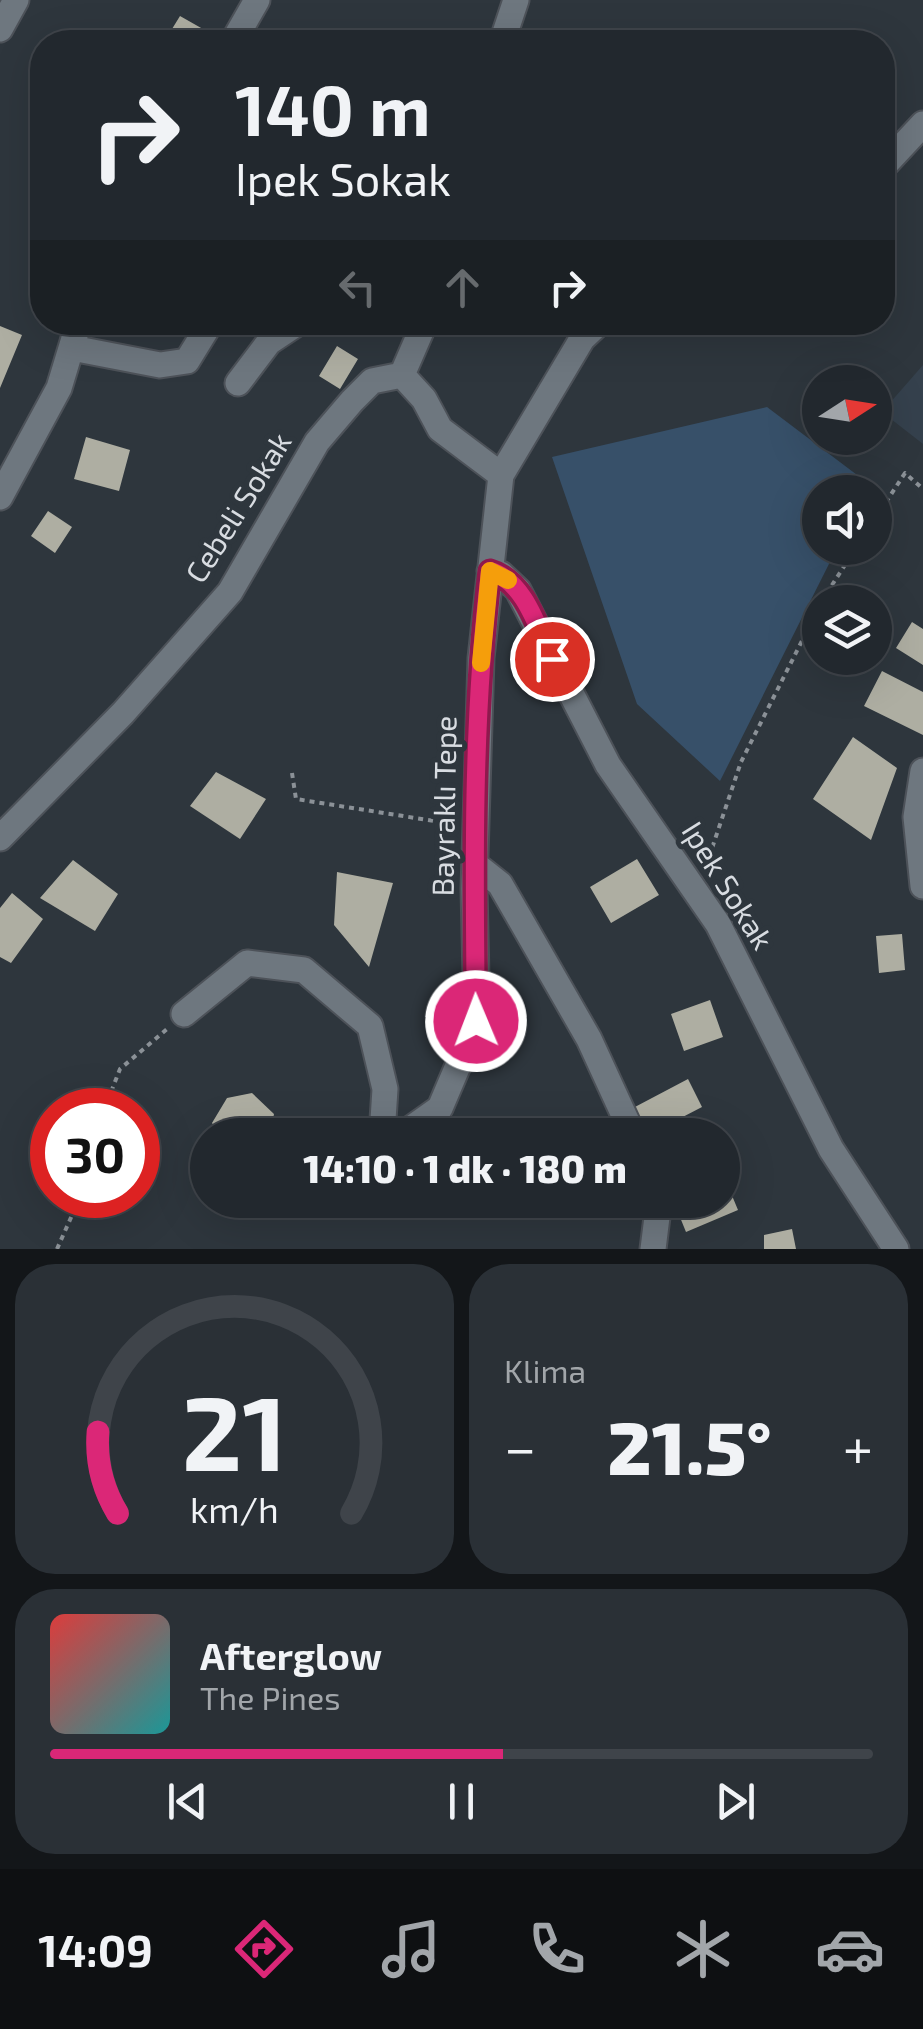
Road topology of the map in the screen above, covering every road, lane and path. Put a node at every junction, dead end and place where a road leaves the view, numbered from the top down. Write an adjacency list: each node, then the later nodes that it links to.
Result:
1 (16, 0): 4 (street)
2 (257, 0): 5 (street)
3 (516, 0): 6 (street)
4 (0, 29)
5 (239, 30)
6 (506, 30)
7 (923, 124): 8 (street)
8 (895, 154)
9 (76, 335): 14 (street)
10 (203, 335): 14 (street)
11 (279, 335): 16 (street)
12 (419, 335): 15 (street)
13 (586, 335): 17 (street)
14 (72, 348): 20 (street)
15 (402, 376): 17 (street); 26 (street, Cebeli Sokak)
16 (238, 382)
17 (502, 474): 21 (street, Bayraklı Tepe)
18 (923, 489): 19 (path)
19 (892, 493)
20 (0, 498)
21 (490, 571): 25 (street, Bayraklı Tepe); 29 (street, Ipek Sokak)
22 (802, 641): 29 (path)
23 (923, 771): 28 (street)
24 (292, 773): 25 (path)
25 (477, 828): 27 (street, Bayraklı Tepe)
26 (0, 838)
27 (476, 865): 33 (street, Bayraklı Tepe); 34 (street)
28 (923, 886)
29 (698, 895): 39 (street, Ipek Sokak)
30 (184, 1014): 31 (path); 32 (street)
31 (113, 1088)
32 (383, 1118)
33 (426, 1118)
34 (625, 1118)
35 (71, 1218): 37 (path)
36 (657, 1218): 38 (street)
37 (58, 1249)
38 (653, 1249)
39 (896, 1249)

